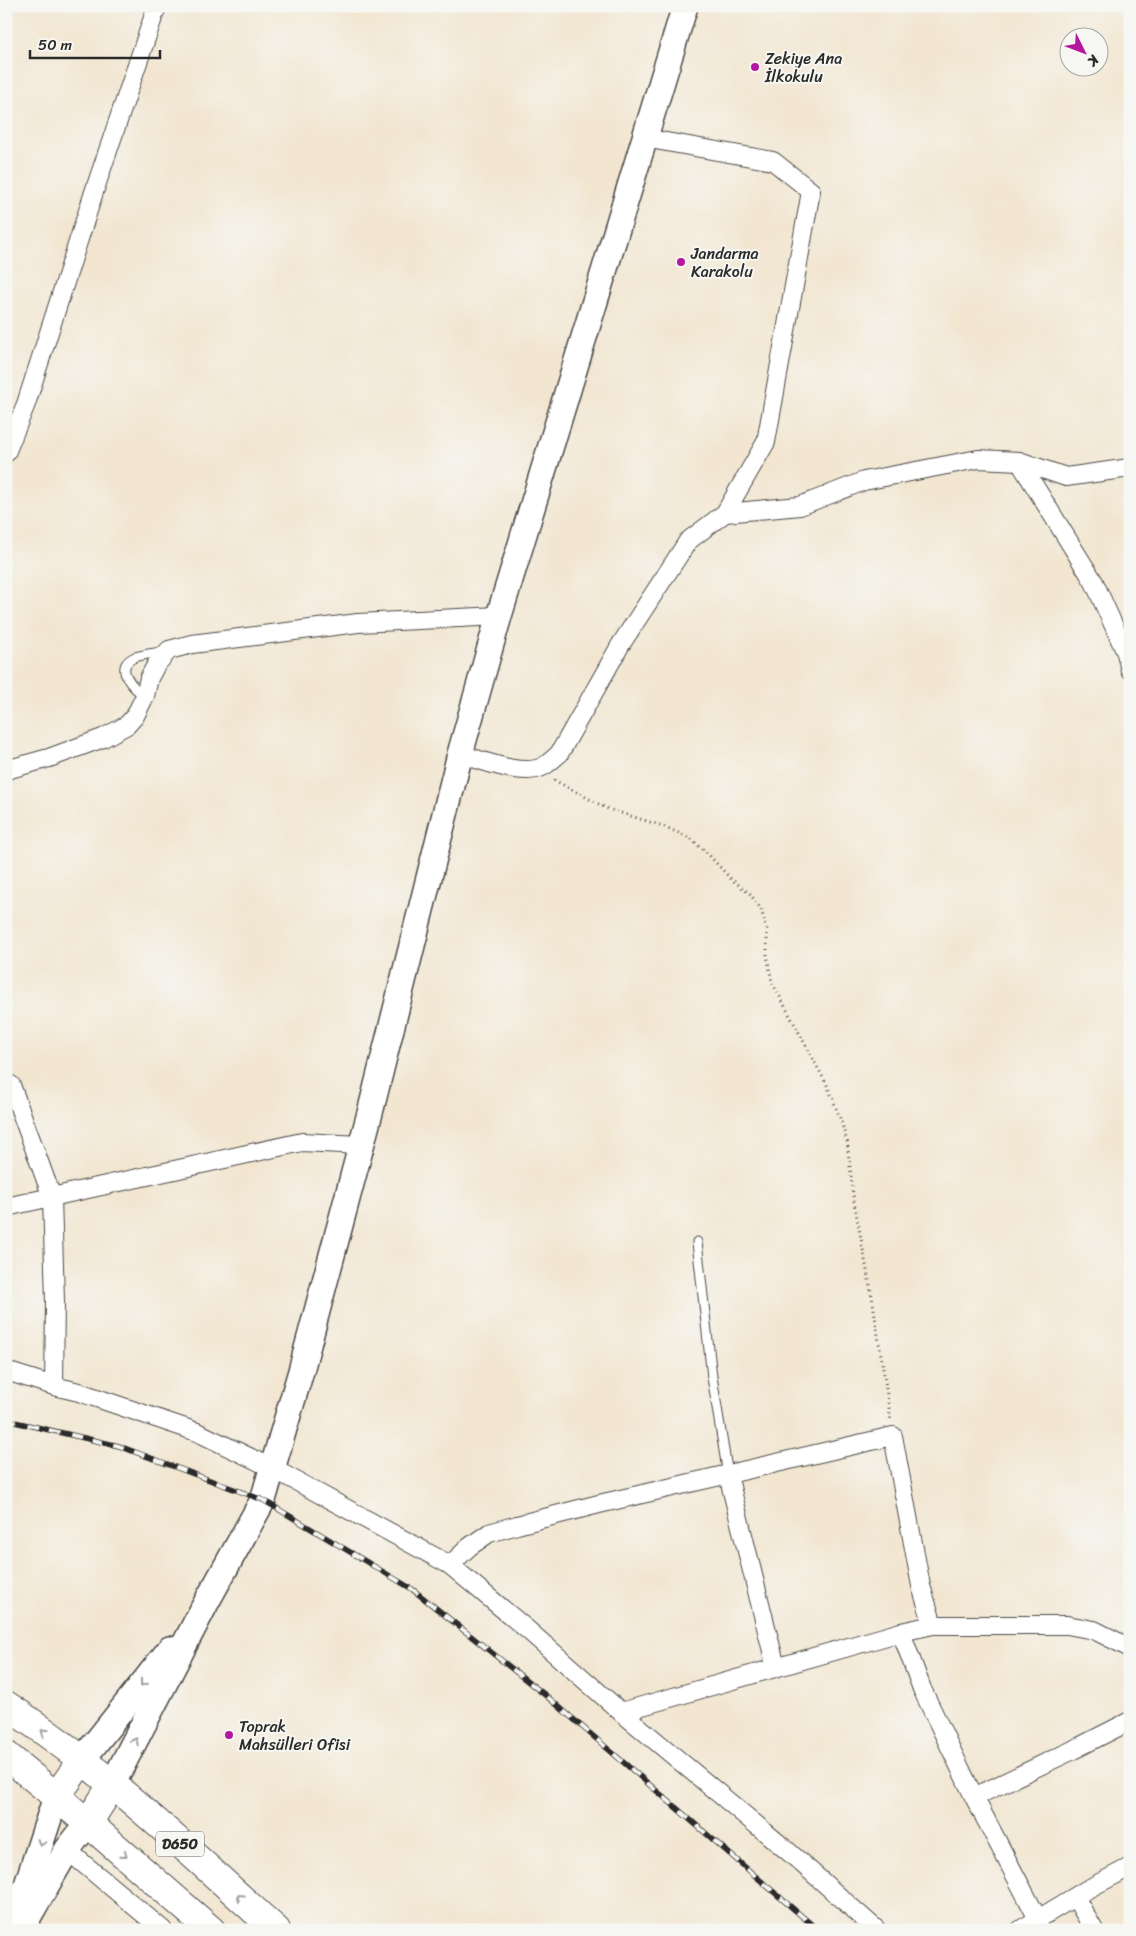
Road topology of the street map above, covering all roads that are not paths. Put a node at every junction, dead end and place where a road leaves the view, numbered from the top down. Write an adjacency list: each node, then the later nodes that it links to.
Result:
1 (157, 6): 4 (street)
2 (684, 6): 3 (street)
3 (644, 138): 7 (street); 8 (street)
4 (6, 453)
5 (1019, 461): 6 (street); 7 (street); 10 (street)
6 (1130, 468)
7 (724, 513): 12 (street)
8 (499, 616): 9 (street); 12 (street)
9 (169, 650): 11 (street); 11 (lane)
10 (1130, 670)
11 (145, 696): 13 (street)
12 (460, 754): 15 (street)
13 (6, 770)
14 (11, 1085): 16 (street)
15 (361, 1145): 16 (street); 21 (street)
16 (52, 1197): 17 (street); 20 (street)
17 (6, 1207)
18 (697, 1242): 22 (lane)
19 (6, 1370): 20 (street)
20 (54, 1386): 21 (street)
21 (272, 1468): 23 (street); 24 (street)
22 (728, 1475): 23 (street); 25 (street); 28 (street)
23 (450, 1565): 30 (street)
24 (206, 1603): 33 (street, one-way to 33); 34 (street, one-way to 24)
25 (933, 1625): 26 (street); 27 (street)
26 (901, 1632): 28 (street); 36 (street)
27 (1130, 1648)
28 (776, 1667): 30 (street)
29 (6, 1705): 33 (highway, D650, one-way to 29)
30 (620, 1712): 46 (street)
31 (1130, 1721): 36 (street)
32 (6, 1755): 35 (highway, D650)
33 (82, 1760): 34 (highway, D650); 35 (highway)
34 (112, 1785): 37 (highway); 45 (highway, D650, one-way to 34)
35 (56, 1797): 37 (highway, D650); 42 (street, one-way to 42)
36 (974, 1797): 41 (street)
37 (88, 1823): 38 (street); 44 (highway, D650, one-way to 44)
38 (66, 1850): 42 (street); 43 (street)
39 (1130, 1867): 40 (street)
40 (1074, 1897): 41 (street); 48 (street)
41 (1038, 1919): 47 (street)
42 (15, 1920)
43 (163, 1930)
44 (211, 1930)
45 (276, 1930)
46 (877, 1930)
47 (1020, 1930)
48 (1094, 1930)

